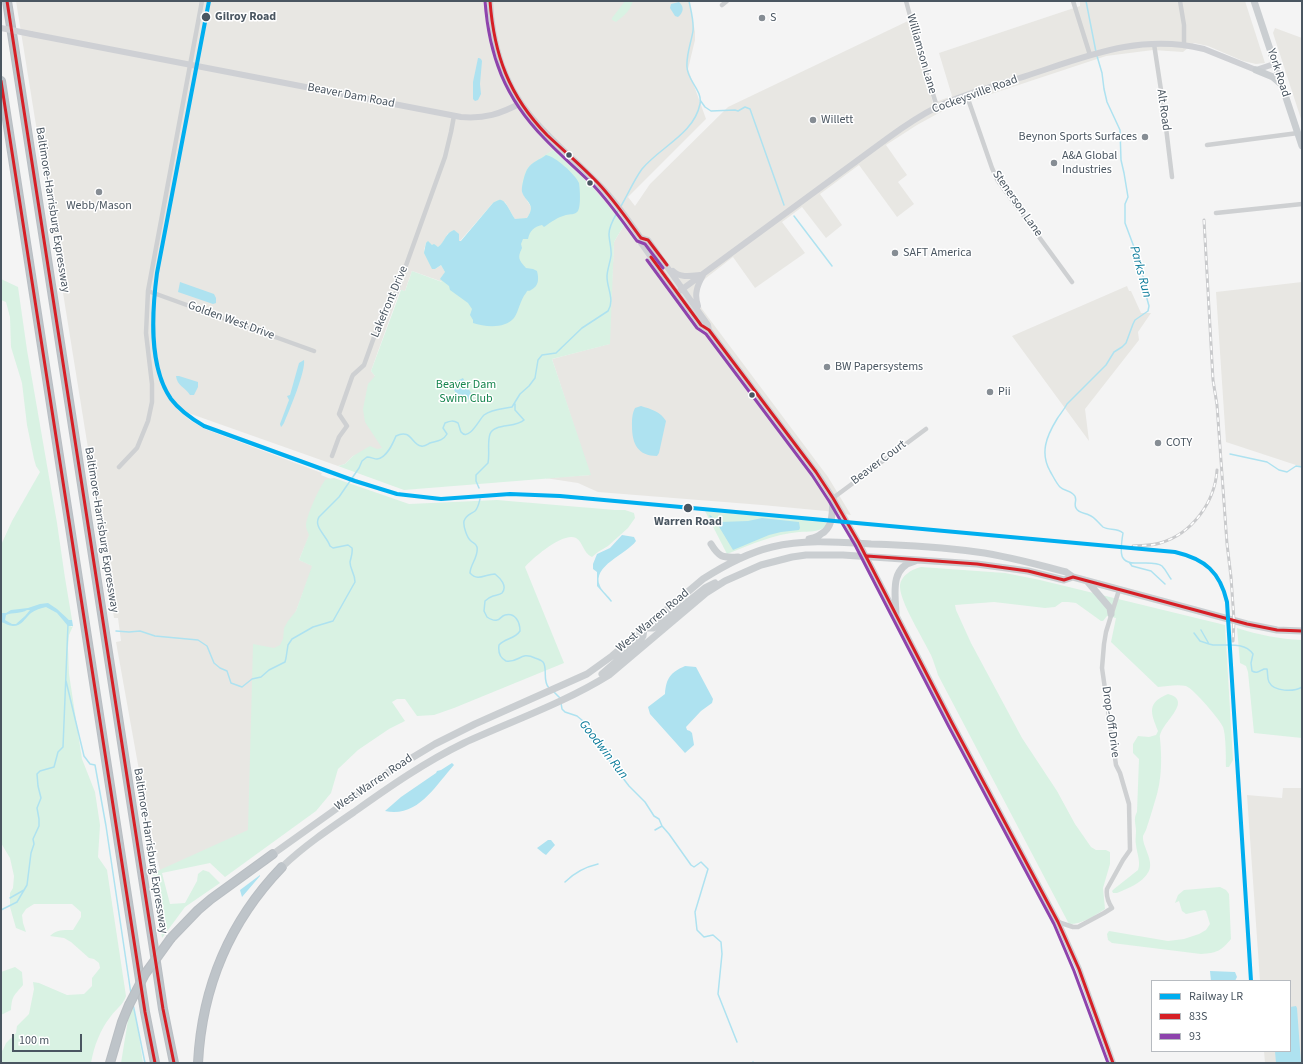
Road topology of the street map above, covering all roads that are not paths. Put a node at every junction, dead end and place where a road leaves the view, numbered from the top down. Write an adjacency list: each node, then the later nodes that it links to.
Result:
1 (7, 1): 63 (highway, Baltimore-Harrisburg Expressway)
2 (202, 1): 14 (street)
3 (490, 1): 20 (main road)
4 (727, 1): 9 (street)
5 (906, 1): 21 (street, Williamson Lane)
6 (1073, 1): 13 (street)
7 (1180, 1): 12 (street)
8 (1254, 1): 15 (main road, York Road)
9 (722, 5)
10 (1, 28): 14 (main road, Beaver Dam Road, bridge)
11 (1154, 44): 12 (main road, Cockeysville Road); 13 (main road, Cockeysville Road); 26 (street, Alt Road)
12 (1184, 46): 16 (main road, Cockeysville Road)
13 (1094, 54): 19 (main road, Cockeysville Road)
14 (190, 64): 22 (main road, Beaver Dam Road); 34 (street)
15 (1274, 64): 16 (main road); 18 (main road, York Road)
16 (1256, 70): 18 (main road)
17 (1, 81): 62 (highway)
18 (1282, 84): 23 (main road, York Road)
19 (967, 96): 21 (main road, Cockeysville Road); 32 (street, Stenerson Lane)
20 (521, 103): 22 (main road, Beaver Dam Road); 29 (main road)
21 (937, 107): 31 (main road, Cockeysville Road)
22 (454, 116): 40 (street, Lakefront Drive)
23 (1298, 133): 24 (street); 25 (main road, York Road)
24 (1208, 145)
25 (1302, 146)
26 (1172, 177)
27 (1302, 204): 28 (street)
28 (1216, 213)
29 (642, 238): 30 (main road); 35 (main road)
30 (666, 264): 31 (main road); 33 (main road)
31 (703, 274): 33 (main road, Cockeysville Road); 36 (main road)
32 (1072, 282)
33 (683, 288): 35 (main road, Cockeysville Road); 36 (main road)
34 (148, 291): 38 (street, Golden West Drive); 41 (street)
35 (676, 293): 37 (main road)
36 (700, 313): 37 (main road)
37 (709, 330): 42 (main road)
38 (314, 351)
39 (926, 429): 42 (street, Beaver Court)
40 (332, 456)
41 (119, 467)
42 (833, 498): 43 (main road); 44 (main road)
43 (803, 542): 44 (main road, West Warren Road); 47 (main road, West Warren Road)
44 (859, 543): 46 (main road); 50 (main road, West Warren Road)
45 (711, 544): 47 (main road)
46 (867, 556): 48 (main road, West Warren Road); 49 (main road, West Warren Road); 53 (main road)
47 (742, 557): 55 (main road, West Warren Road)
48 (922, 560): 50 (main road, West Warren Road); 53 (main road)
49 (737, 574): 55 (main road); 57 (main road, West Warren Road)
50 (1073, 578): 51 (main road, West Warren Road)
51 (1087, 581): 52 (main road, West Warren Road); 54 (main road)
52 (1119, 590): 54 (street, Drop-Off Drive); 56 (main road, West Warren Road)
53 (896, 613): 60 (main road)
54 (1111, 614): 60 (street, Drop-Off Drive)
55 (644, 628): 57 (main road); 58 (main road, West Warren Road)
56 (1302, 631)
57 (579, 692): 59 (main road, West Warren Road)
58 (273, 854): 61 (highway, bridge)
59 (282, 867): 64 (highway)
60 (1058, 922): 65 (main road)
61 (110, 1063)
62 (155, 1063)
63 (174, 1063)
64 (198, 1063)
65 (1113, 1063)

